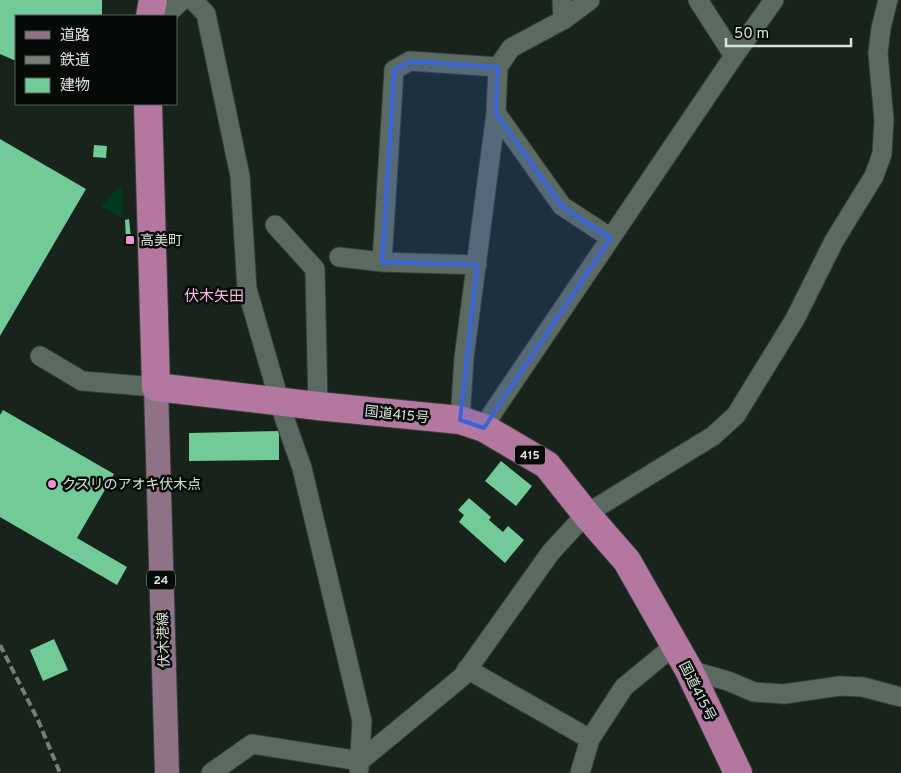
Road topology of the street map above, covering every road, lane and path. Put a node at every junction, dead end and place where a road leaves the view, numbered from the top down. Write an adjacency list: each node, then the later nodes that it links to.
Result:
1 (140, 0): 10 (highway)
2 (153, 0): 11 (highway)
3 (182, 0): 12 (street)
4 (193, 0): 25 (street)
5 (562, 0): 13 (street)
6 (590, 0): 13 (street)
7 (698, 0): 14 (street)
8 (774, 0): 14 (street)
9 (888, 0): 28 (street)
10 (143, 15)
11 (150, 15)
12 (166, 15)
13 (563, 20): 15 (street)
14 (734, 56): 19 (street)
15 (498, 67): 17 (street); 21 (street)
16 (148, 105): 24 (highway)
17 (496, 113): 19 (street); 22 (street)
18 (276, 225): 26 (street)
19 (611, 238): 27 (street)
20 (339, 257): 21 (street)
21 (382, 262): 22 (street)
22 (477, 265): 27 (street)
23 (40, 356): 24 (street)
24 (156, 387): 25 (highway, 国道415号 / 415); 35 (main road, 伏木港線 / 24)
25 (279, 401): 26 (highway, 国道415号 / 415); 34 (street)
26 (318, 406): 27 (highway, 国道415号 / 415)
27 (472, 424): 28 (highway, 国道415号 / 415)
28 (586, 514): 29 (highway, 国道415号 / 415); 30 (street)
29 (674, 645): 31 (highway, 国道415号 / 415); 33 (street)
30 (467, 669): 33 (street); 34 (street)
31 (689, 670): 32 (street); 38 (highway, 国道415号 / 415)
32 (901, 697)
33 (590, 739): 37 (street)
34 (359, 767): 36 (street)
35 (167, 773)
36 (211, 773)
37 (580, 773)
38 (738, 773)

